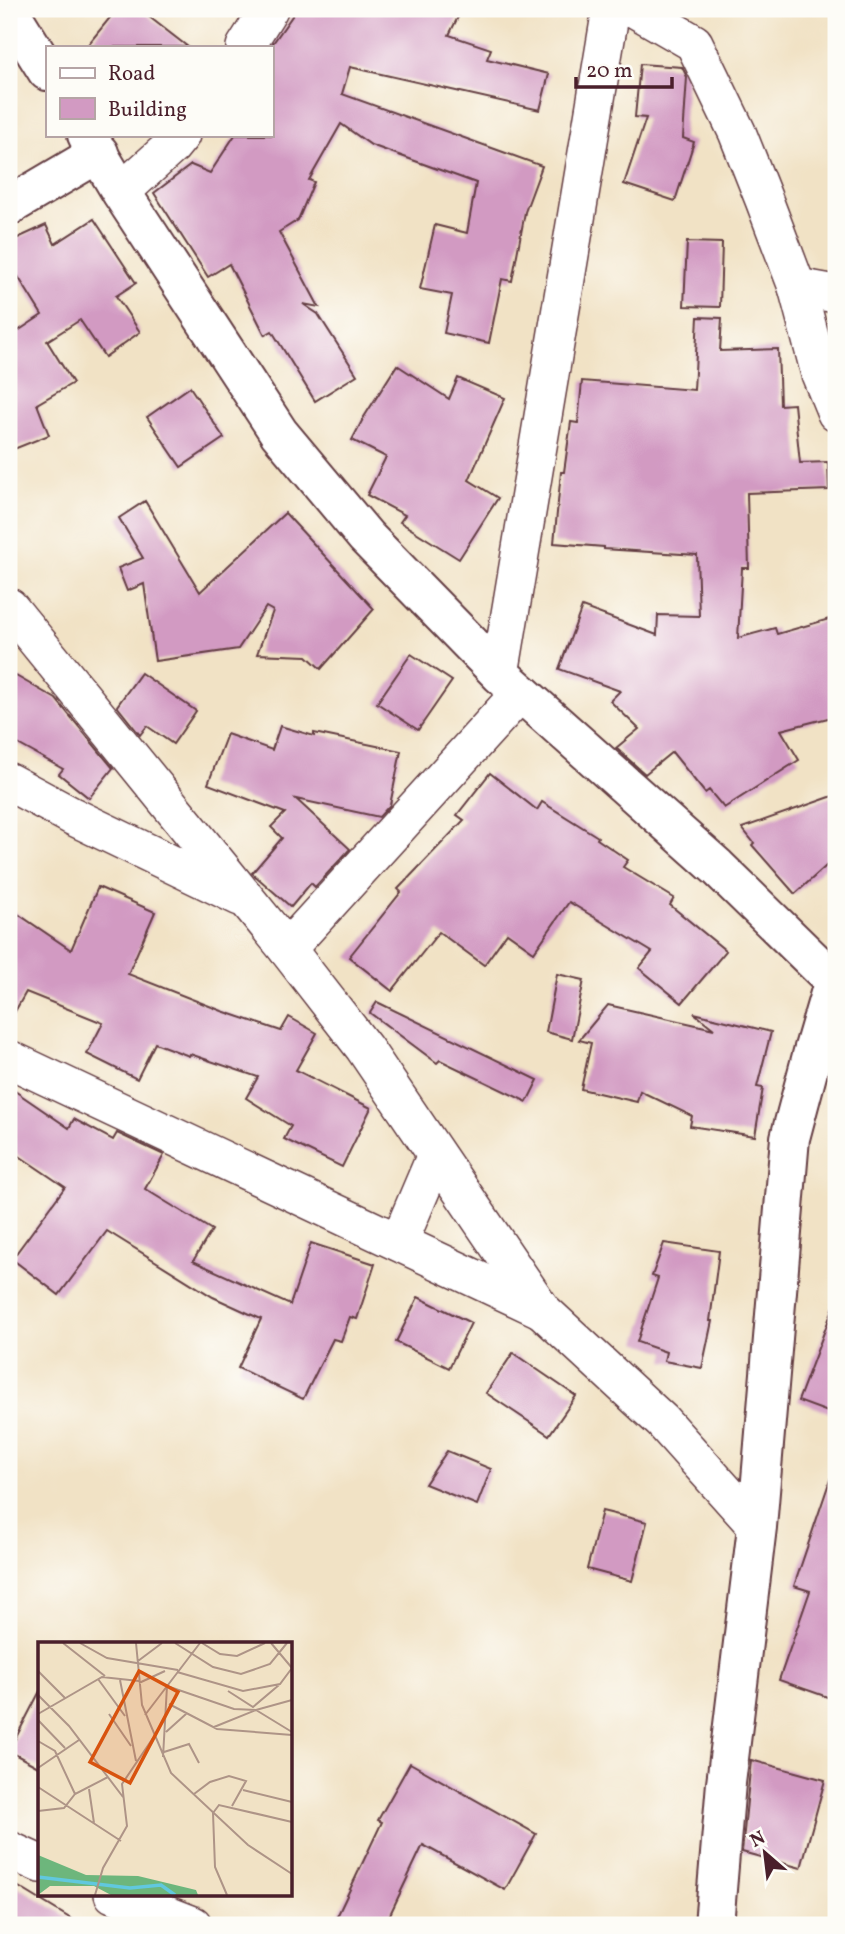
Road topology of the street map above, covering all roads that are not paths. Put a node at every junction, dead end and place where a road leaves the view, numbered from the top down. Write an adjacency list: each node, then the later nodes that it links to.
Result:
1 (269, 9): 5 (street)
2 (611, 9): 15 (street)
3 (635, 9): 11 (street)
4 (9, 10): 6 (street)
5 (246, 46)
6 (46, 69)
7 (180, 136): 9 (street)
8 (93, 144): 9 (street); 10 (street)
9 (121, 192): 15 (street)
10 (9, 206)
11 (797, 287): 12 (street); 13 (street)
12 (836, 294)
13 (836, 413)
14 (9, 607): 17 (street)
15 (510, 683): 18 (street); 19 (street)
16 (9, 782): 17 (street)
17 (248, 901): 18 (street)
18 (287, 949): 21 (street)
19 (835, 981): 24 (street)
20 (9, 1059): 22 (street)
21 (436, 1155): 22 (street); 23 (street)
22 (399, 1242): 23 (street)
23 (542, 1310): 24 (street)
24 (757, 1527): 29 (street)
25 (9, 1850): 26 (street)
26 (38, 1863)
27 (118, 1896): 28 (street)
28 (193, 1925)
29 (714, 1925)

